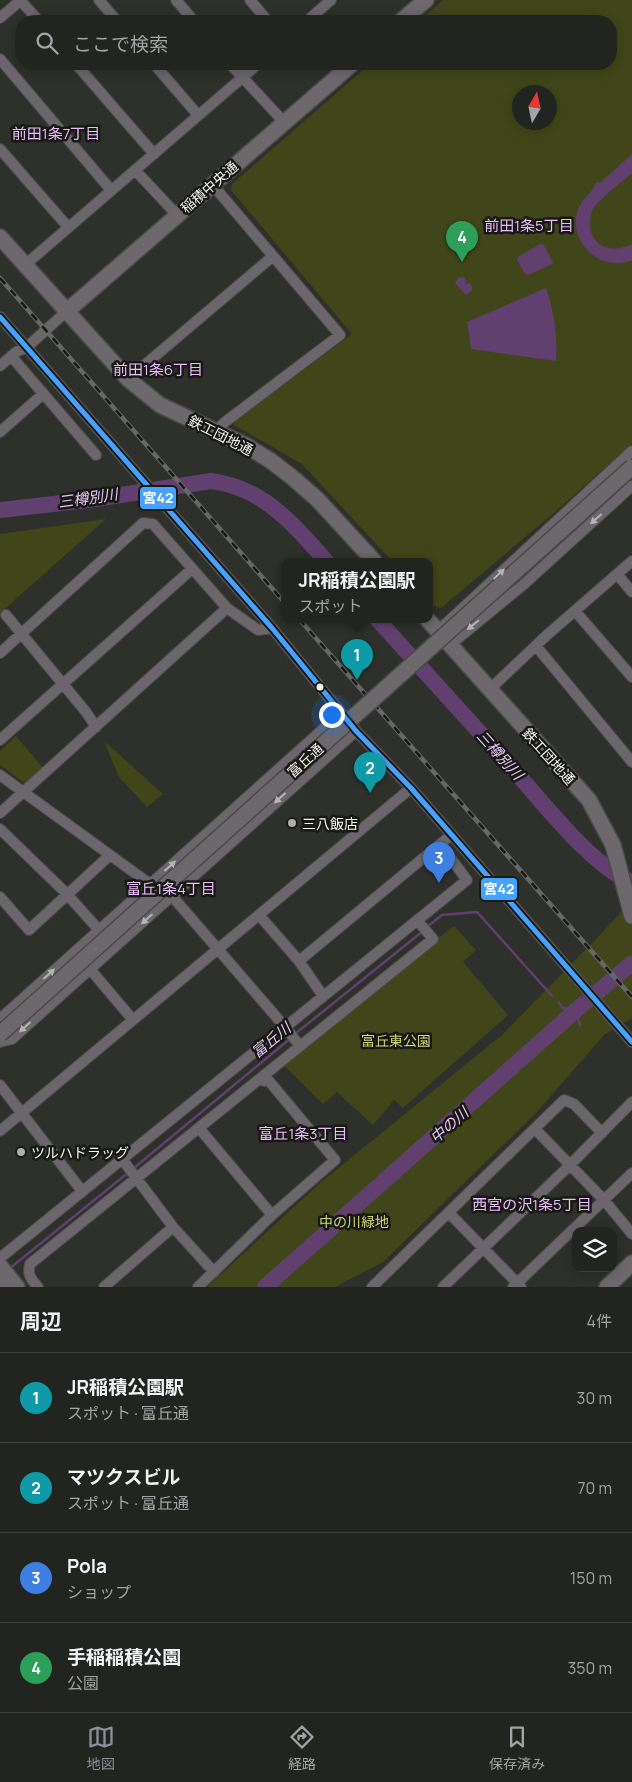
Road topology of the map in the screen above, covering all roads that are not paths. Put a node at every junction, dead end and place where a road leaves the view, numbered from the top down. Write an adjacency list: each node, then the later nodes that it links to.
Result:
1 (21, 0): 7 (street); 13 (street)
2 (99, 0): 8 (street)
3 (176, 0): 9 (street)
4 (250, 0): 10 (street)
5 (426, 0): 12 (street)
6 (327, 1): 11 (street)
7 (34, 15)
8 (112, 15)
9 (189, 15)
10 (263, 15)
11 (313, 15)
12 (408, 15)
13 (0, 18)
14 (0, 58): 27 (street)
15 (81, 70): 24 (street)
16 (159, 70): 21 (street)
17 (235, 70): 20 (street)
18 (251, 70): 20 (street)
19 (345, 70): 22 (street, 稲積中央通)
20 (241, 78): 21 (street); 22 (street)
21 (198, 115): 24 (street)
22 (284, 122): 26 (street, 稲積中央通)
23 (0, 149): 29 (street)
24 (154, 154): 25 (street)
25 (135, 170): 27 (street); 28 (street)
26 (213, 183): 28 (street, 稲積中央通); 31 (street)
27 (111, 190): 29 (street)
28 (177, 215): 33 (street, 稲積中央通)
29 (68, 227): 32 (street)
30 (0, 237): 32 (street, 鉄工団地通)
31 (272, 257): 38 (street); 40 (street)
32 (24, 265): 33 (street, 鉄工団地通)
33 (67, 311): 35 (street); 38 (street, 鉄工団地通)
34 (0, 317): 35 (street)
35 (26, 347): 36 (street); 55 (street)
36 (11, 356): 37 (street); 39 (street)
37 (0, 366)
38 (128, 379): 40 (street, 鉄工団地通)
39 (44, 394): 41 (street); 43 (street)
40 (216, 431): 46 (street, 鉄工団地通)
41 (0, 432)
42 (632, 451): 56 (street, one-way to 42)
43 (96, 455)
44 (632, 467): 92 (street, 富丘通, bridge)
45 (630, 491): 58 (street, one-way to 58)
46 (371, 558)
47 (632, 561): 49 (street)
48 (192, 569): 51 (street); 57 (street); 62 (street)
49 (617, 574): 50 (street); 52 (street)
50 (632, 592)
51 (227, 608): 55 (street); 65 (street)
52 (574, 611): 59 (street); 61 (street)
53 (6, 615): 57 (street)
54 (431, 623): 56 (street, 鉄工団地通)
55 (272, 628): 64 (street)
56 (438, 631): 58 (street, 鉄工団地通)
57 (22, 633): 60 (street); 62 (street)
58 (450, 645): 63 (street, 鉄工団地通)
59 (536, 646): 63 (street); 68 (street)
60 (0, 654)
61 (632, 677)
62 (63, 684): 65 (street); 67 (street)
63 (489, 690): 82 (street, 鉄工団地通)
64 (341, 713): 66 (street); 77 (street, one-way to 64)
65 (96, 727): 71 (street)
66 (356, 731): 70 (street); 79 (street, one-way to 79)
67 (0, 740)
68 (632, 762)
69 (0, 775): 71 (street)
70 (411, 788): 74 (street); 81 (street)
71 (24, 792): 72 (street); 76 (street)
72 (0, 813)
73 (0, 829): 78 (street)
74 (452, 835): 75 (street); 94 (street)
75 (440, 844): 83 (street); 86 (street)
76 (110, 855): 77 (street); 78 (street)
77 (150, 884): 84 (street)
78 (67, 894): 80 (street); 84 (street)
79 (172, 896): 85 (street); 87 (street, one-way to 87)
80 (0, 897)
81 (259, 915): 85 (street); 86 (street)
82 (632, 916)
83 (418, 921): 88 (street); 95 (street)
84 (99, 930): 89 (street, one-way to 84)
85 (218, 949): 90 (street); 91 (street)
86 (299, 962): 88 (street)
87 (90, 969): 90 (street); 93 (street, one-way to 93)
88 (323, 996): 91 (street)
89 (0, 1019)
90 (133, 1020): 99 (street)
91 (286, 1028): 95 (street); 104 (street)
92 (0, 1034)
93 (0, 1042)
94 (632, 1042)
95 (298, 1044): 96 (street)
96 (264, 1078): 100 (street); 111 (street)
97 (0, 1085): 99 (street)
98 (632, 1102): 103 (street)
99 (22, 1113): 102 (street); 108 (street)
100 (199, 1128): 107 (street); 111 (street)
101 (535, 1129): 103 (street); 105 (street); 110 (street)
102 (0, 1131)
103 (602, 1133): 105 (street)
104 (124, 1162): 107 (street); 108 (street)
105 (570, 1165): 109 (street); 114 (street)
106 (632, 1173): 109 (street)
107 (135, 1176): 112 (street); 122 (street)
108 (82, 1191): 116 (street)
109 (604, 1200): 113 (street); 119 (street)
110 (449, 1213): 114 (street); 125 (street)
111 (272, 1215): 117 (street)
112 (174, 1227): 117 (street); 123 (street)
113 (632, 1234)
114 (484, 1248): 119 (street); 126 (street)
115 (632, 1263): 127 (street)
116 (1, 1264): 121 (street)
117 (214, 1272): 124 (street)
118 (0, 1284): 120 (street)
119 (517, 1286)
120 (2, 1287)
121 (18, 1287)
122 (38, 1287)
123 (104, 1287)
124 (198, 1287)
125 (372, 1287)
126 (443, 1287)
127 (607, 1287)

